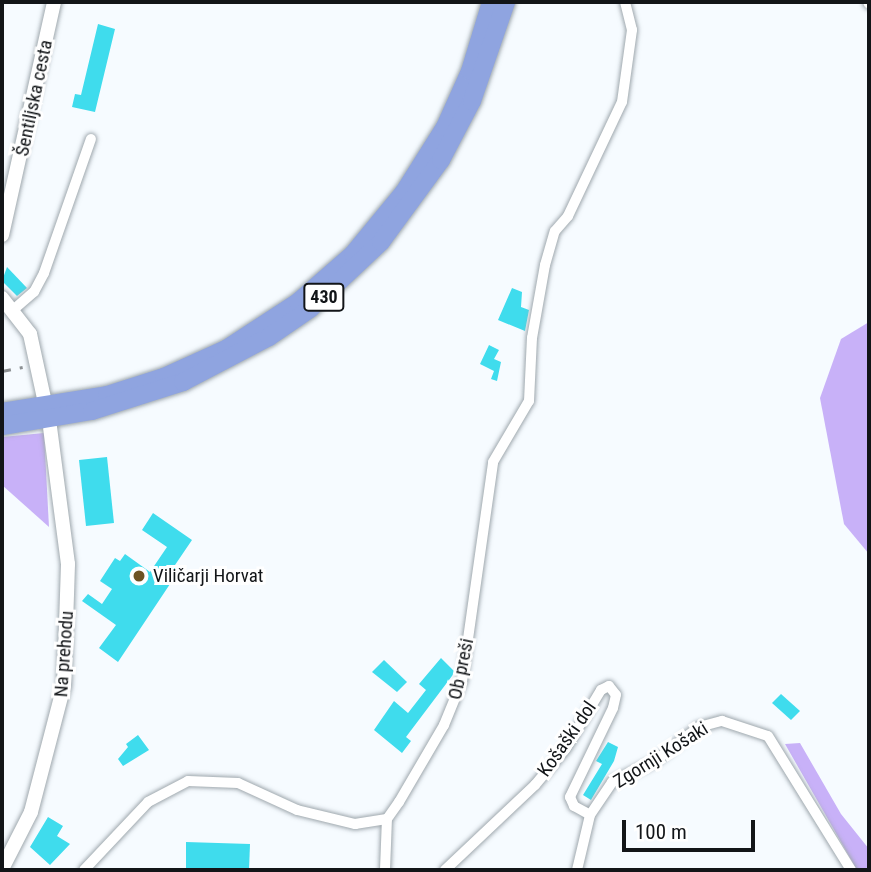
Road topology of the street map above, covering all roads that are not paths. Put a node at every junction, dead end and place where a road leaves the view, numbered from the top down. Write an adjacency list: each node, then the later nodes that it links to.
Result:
1 (54, 2): 6 (street, Šentiljska cesta)
2 (491, 2): 10 (highway, 430)
3 (506, 2): 11 (highway, 430)
4 (625, 2): 14 (street, Ob preši)
5 (91, 139): 8 (street)
6 (2, 233)
7 (2, 298): 8 (street)
8 (13, 310): 9 (street)
9 (44, 398)
10 (2, 412)
11 (2, 426)
12 (50, 428): 15 (street, Na prehodu)
13 (590, 815): 18 (street, Košaški dol); 19 (street, Zgornji Košaki); 20 (street, Zgornji Košaki)
14 (387, 819): 16 (street); 17 (street)
15 (2, 869)
16 (84, 870)
17 (385, 870)
18 (445, 870)
19 (577, 870)
20 (851, 870)

